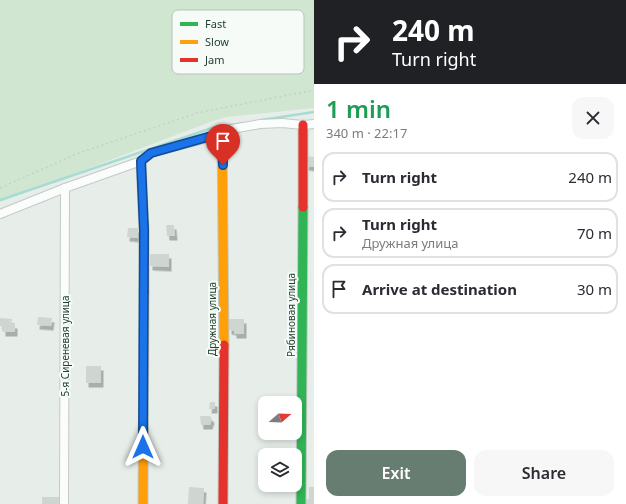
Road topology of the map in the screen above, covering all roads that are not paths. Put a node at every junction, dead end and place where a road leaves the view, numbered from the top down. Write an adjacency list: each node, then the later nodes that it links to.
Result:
1 (314, 124): 2 (street)
2 (303, 125): 3 (street); 10 (street, Рябиновая улица)
3 (222, 133): 4 (street); 9 (street, Дружная улица)
4 (141, 161): 5 (street); 8 (street)
5 (66, 188): 6 (street); 7 (street, 5-я Сиреневая улица)
6 (0, 214)
7 (64, 504)
8 (143, 504)
9 (223, 504)
10 (301, 504)

